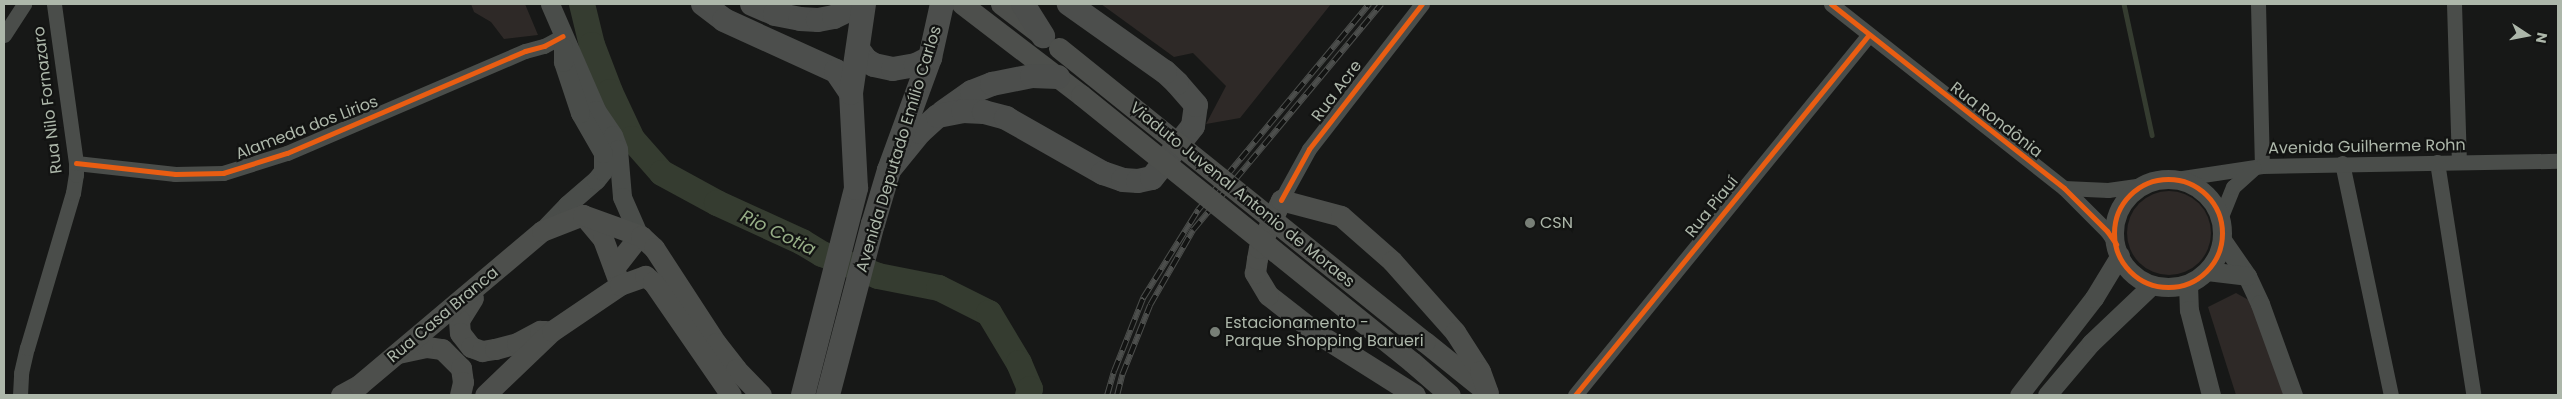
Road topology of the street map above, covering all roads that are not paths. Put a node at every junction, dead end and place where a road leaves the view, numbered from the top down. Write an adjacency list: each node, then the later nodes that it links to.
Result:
1 (24, 4): 16 (street)
2 (54, 4): 28 (street, Rua Nilo Fornazaro)
3 (550, 4): 17 (street)
4 (703, 4): 23 (main road)
5 (752, 4): 6 (main road)
6 (863, 4): 20 (main road, Avenida Deputado Emílio Carlos)
7 (962, 4): 22 (main road, Viaduto Juvenal Antonio de Moraes)
8 (1001, 4): 19 (main road, Viaduto Juvenal Antonio de Moraes)
9 (1023, 4): 19 (main road)
10 (1069, 4): 24 (main road)
11 (1422, 4): 35 (street, Rua Acre)
12 (1831, 4): 18 (street, Rua Rondônia)
13 (2258, 4): 30 (street)
14 (2454, 4): 27 (street)
15 (941, 11): 21 (main road, Avenida Deputado Emílio Carlos)
16 (4, 35)
17 (563, 36): 28 (street, Alameda dos Lirios); 38 (street); 39 (street)
18 (1869, 36): 34 (street, Rua Rondônia); 62 (street, Rua Piauí)
19 (1051, 42): 52 (main road, Viaduto Juvenal Antonio de Moraes, bridge)
20 (858, 49): 21 (main road); 23 (main road, Avenida Deputado Emílio Carlos)
21 (930, 58): 31 (main road, Avenida Deputado Emílio Carlos)
22 (1058, 77): 24 (main road); 61 (main road, Viaduto Juvenal Antonio de Moraes, bridge)
23 (851, 93): 58 (main road, Avenida Deputado Emílio Carlos)
24 (938, 116): 31 (main road)
25 (2558, 161): 27 (street, Avenida Guilherme Rohn)
26 (2437, 162): 27 (street, Avenida Guilherme Rohn); 29 (street, Avenida Guilherme Rohn); 51 (street)
27 (2459, 162)
28 (76, 163): 53 (street, Rua Nilo Fornazaro)
29 (2342, 163): 30 (street, Avenida Guilherme Rohn); 67 (street)
30 (2258, 167): 32 (street, Avenida Guilherme Rohn); 37 (street)
31 (889, 170): 59 (main road, Avenida Deputado Emílio Carlos)
32 (2176, 179): 33 (street); 37 (street)
33 (2144, 185): 34 (street); 41 (street)
34 (2064, 188): 41 (street, Rua Rondônia)
35 (1282, 200): 52 (main road); 60 (main road)
36 (583, 214): 38 (main road, Rua Casa Branca); 39 (main road); 44 (main road)
37 (2220, 219): 40 (street)
38 (542, 231): 42 (main road, Rua Casa Branca)
39 (640, 236): 44 (main road); 50 (main road)
40 (2222, 240): 43 (street); 45 (street)
41 (2118, 249): 47 (street); 63 (street)
42 (500, 266): 48 (main road); 49 (main road, Rua Casa Branca)
43 (2207, 271): 45 (street); 46 (street)
44 (617, 276): 48 (main road); 57 (main road)
45 (2247, 276): 66 (street)
46 (2188, 284): 47 (street); 65 (street)
47 (2152, 285): 64 (street)
48 (552, 331): 56 (main road)
49 (397, 353): 54 (main road, Rua Casa Branca); 55 (main road)
50 (757, 391)
51 (2473, 392)
52 (1489, 394)
53 (20, 395)
54 (341, 395)
55 (460, 395)
56 (485, 395)
57 (731, 395)
58 (803, 395)
59 (828, 395)
60 (1415, 395)
61 (1450, 395)
62 (1575, 395)
63 (2019, 395)
64 (2047, 395)
65 (2211, 395)
66 (2293, 395)
67 (2390, 395)

